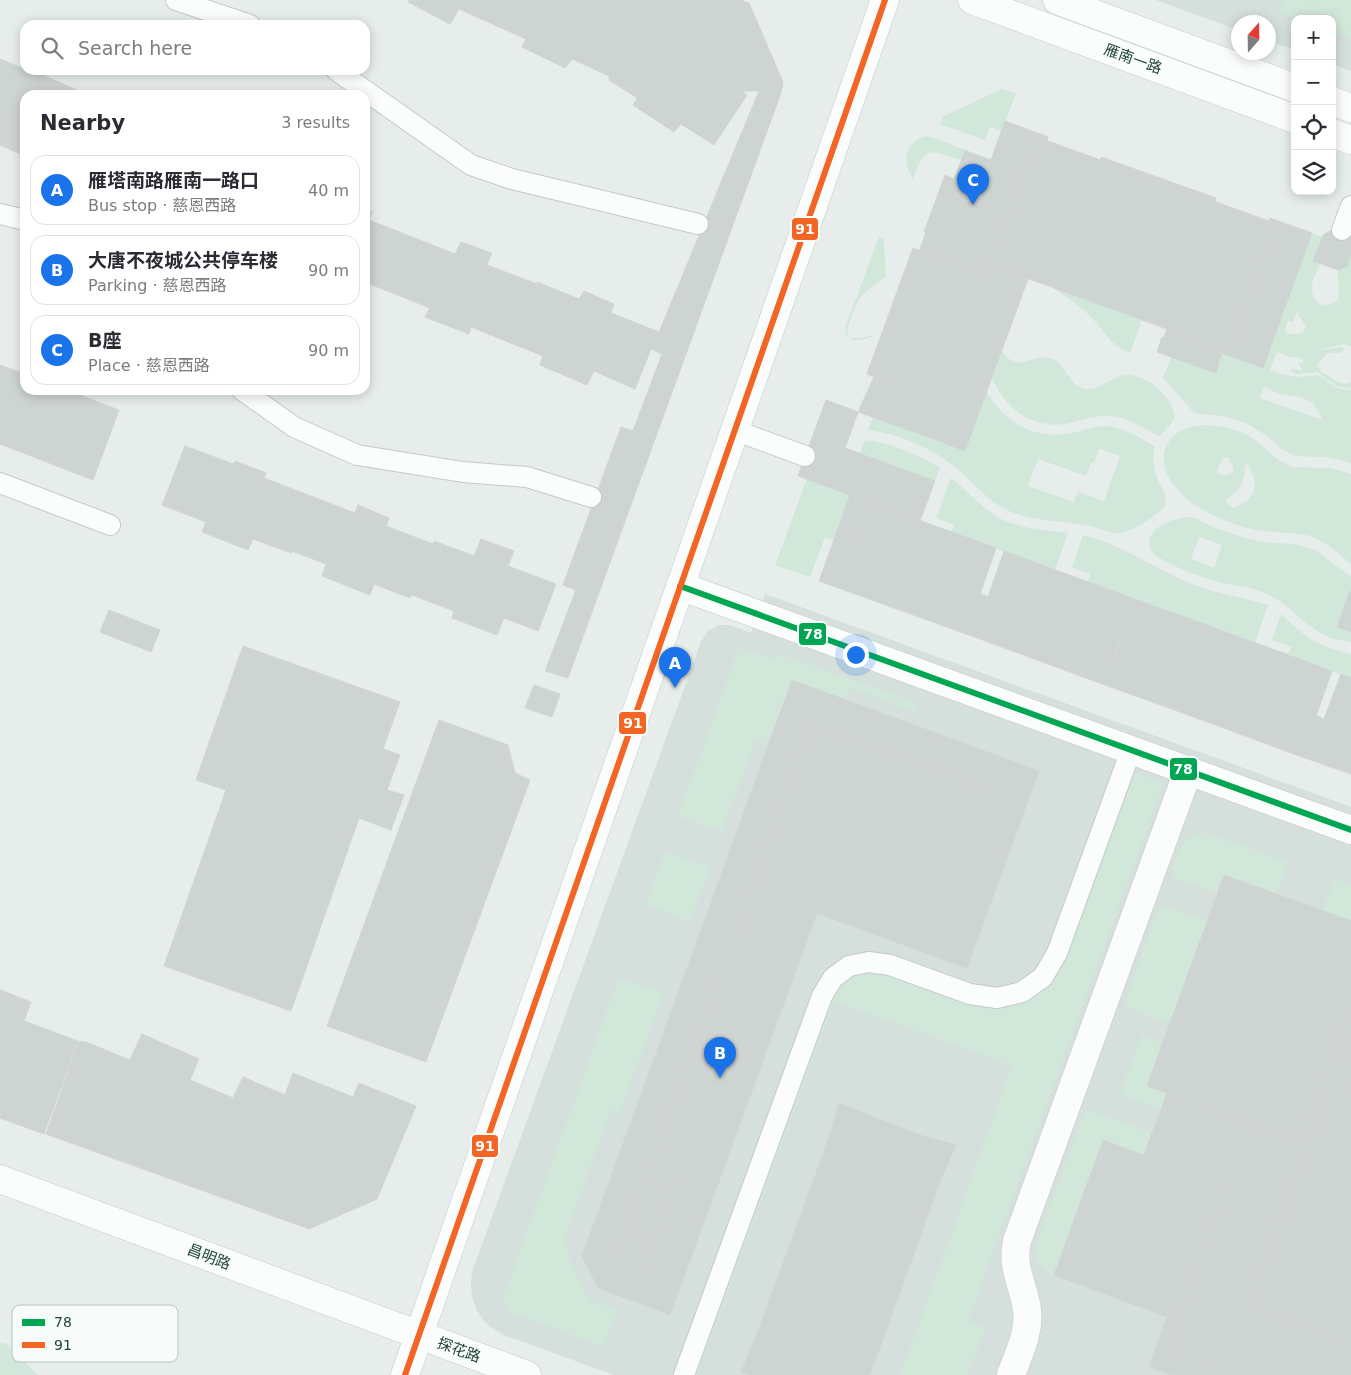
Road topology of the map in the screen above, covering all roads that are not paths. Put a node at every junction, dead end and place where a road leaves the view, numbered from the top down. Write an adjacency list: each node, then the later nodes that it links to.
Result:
1 (176, 0): 5 (lane)
2 (886, 0): 21 (street)
3 (972, 0): 12 (street, 雁南一路)
4 (1057, 0): 7 (street, 雁南一路)
5 (235, 20)
6 (343, 75): 8 (lane)
7 (1291, 87)
8 (364, 90)
9 (370, 94): 18 (lane)
10 (1336, 102): 11 (street)
11 (1351, 108)
12 (1291, 118)
13 (1336, 134): 14 (street)
14 (1351, 140)
15 (1351, 206): 19 (lane)
16 (0, 214): 17 (lane)
17 (20, 219)
18 (698, 224)
19 (1342, 230)
20 (249, 395): 24 (lane)
21 (734, 430): 22 (lane); 26 (street)
22 (806, 456)
23 (0, 483): 25 (lane)
24 (591, 497)
25 (110, 525)
26 (680, 586): 27 (street); 31 (street)
27 (1131, 750): 28 (street); 34 (lane)
28 (1188, 771): 29 (street); 35 (street)
29 (1351, 830)
30 (0, 1179): 31 (street, 昌明路)
31 (419, 1336): 32 (street); 33 (street, 探花路)
32 (405, 1375)
33 (527, 1375)
34 (684, 1375)
35 (1011, 1375)

